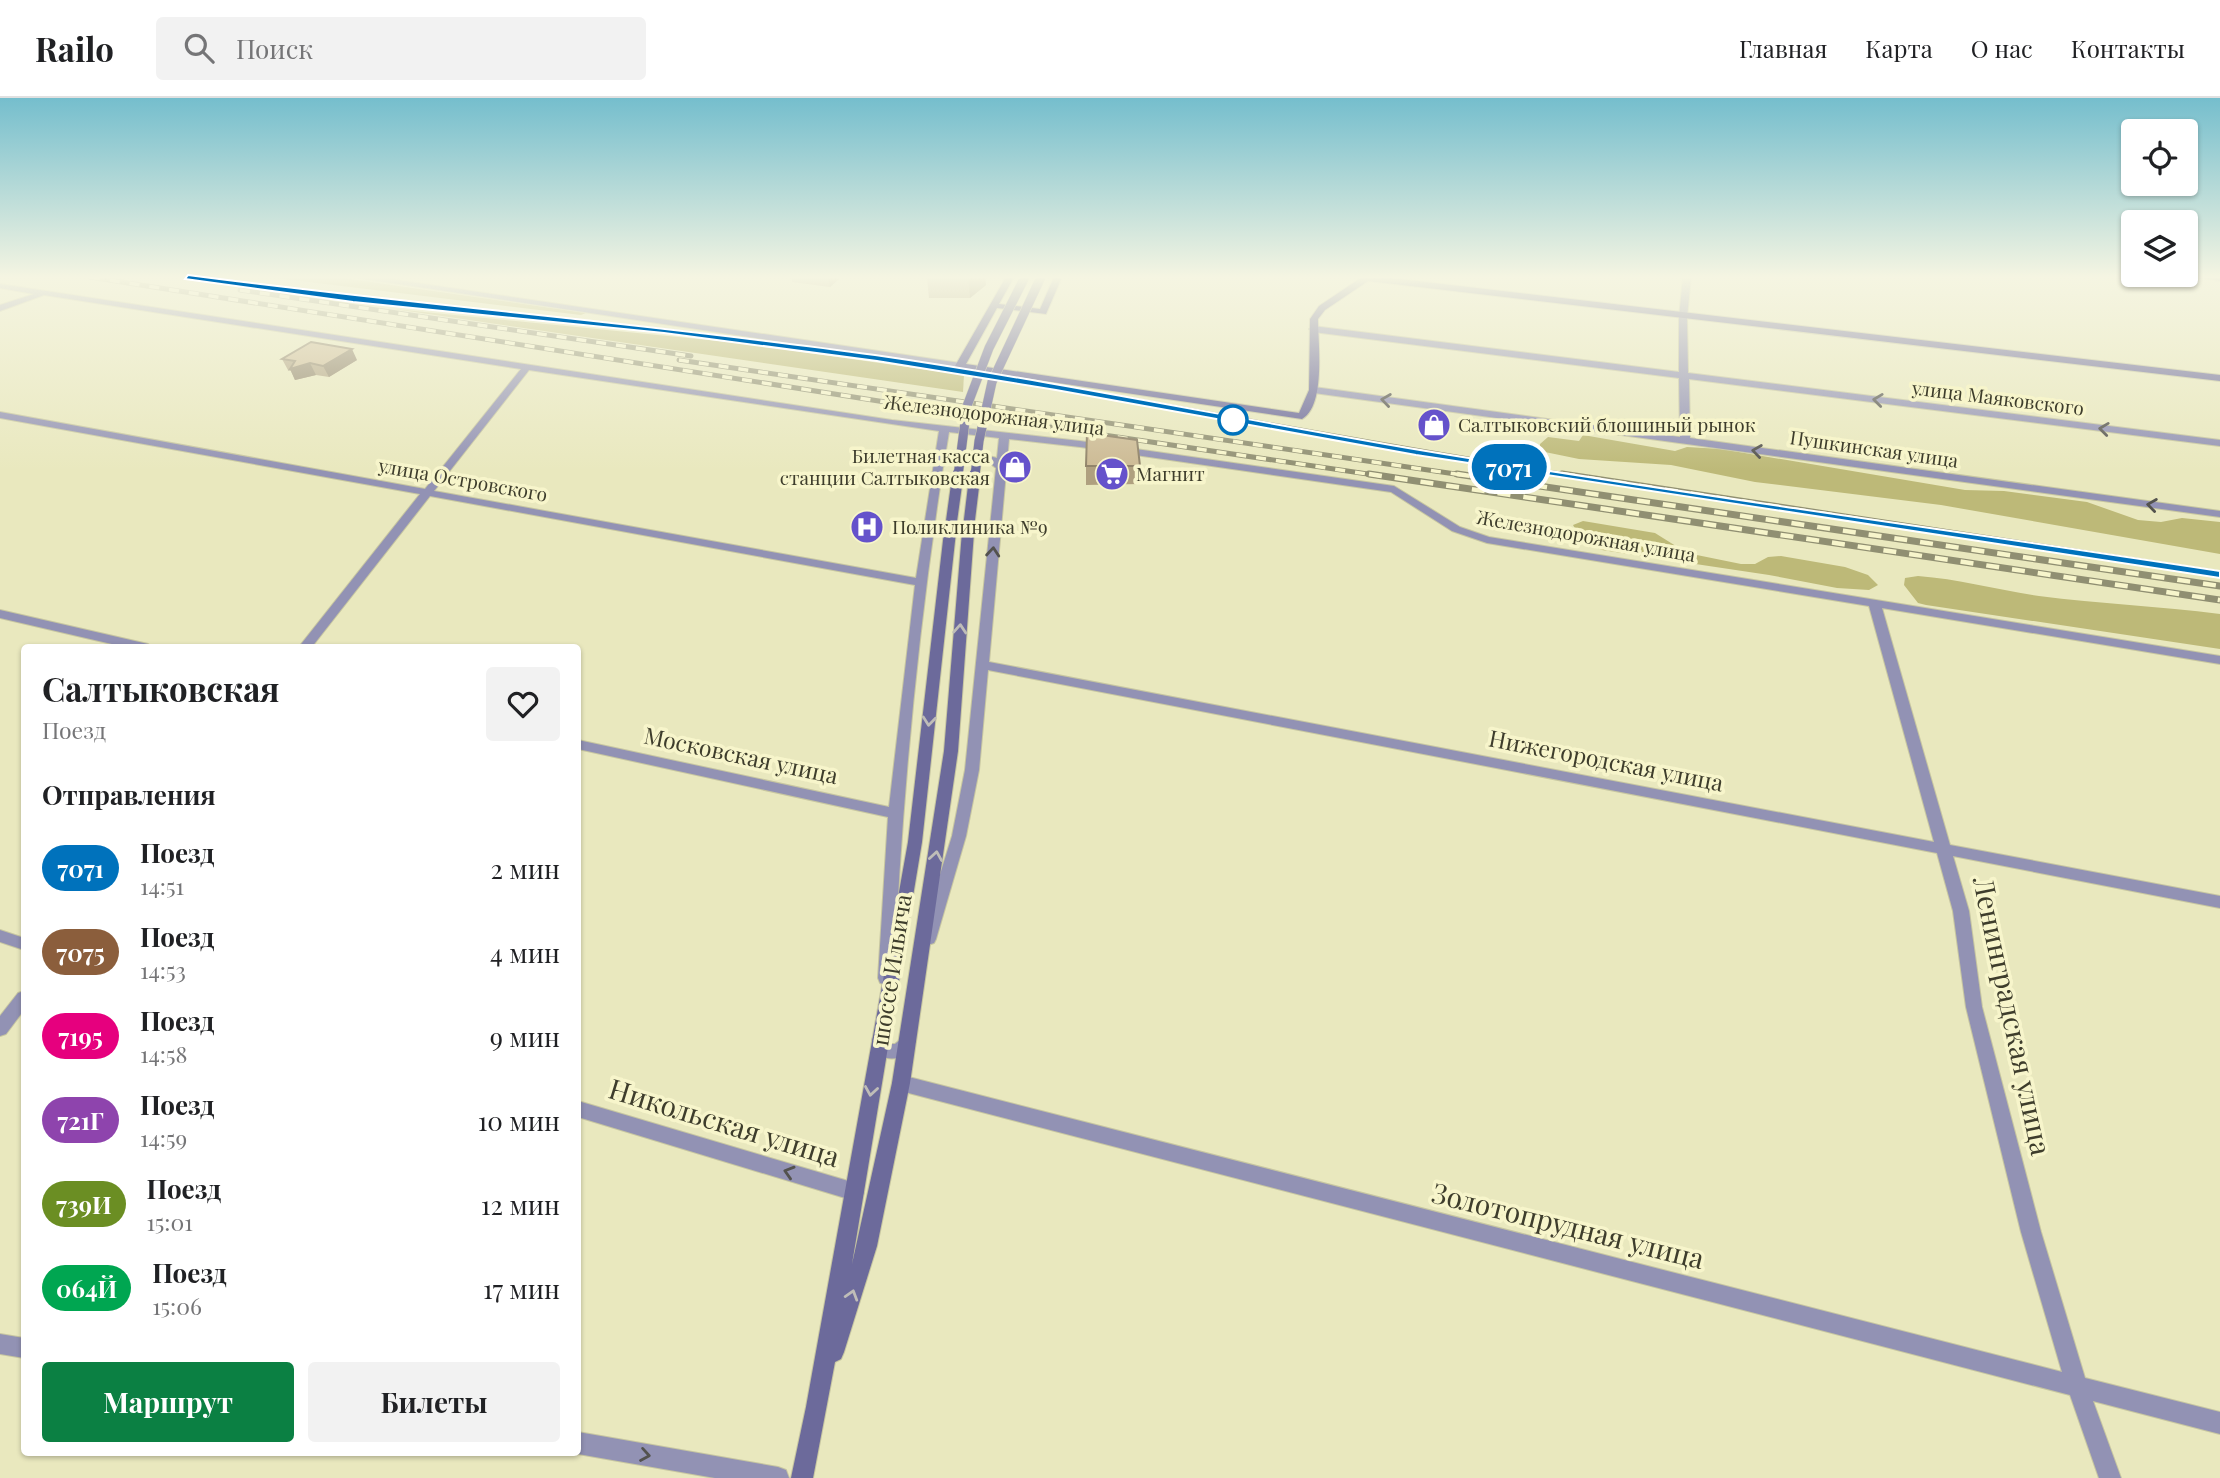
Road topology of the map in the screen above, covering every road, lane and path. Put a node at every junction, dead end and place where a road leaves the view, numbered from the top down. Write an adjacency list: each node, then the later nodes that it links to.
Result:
1 (360, 341): 12 (street, Железнодорожная улица)
2 (794, 341): 11 (street)
3 (974, 341): 11 (main road)
4 (986, 341): 13 (main road)
5 (992, 341): 41 (main road, шоссе Ильича, one-way to 41, bridge)
6 (1011, 341): 39 (main road, шоссе Ильича, one-way to 6, bridge)
7 (1313, 341): 16 (main road)
8 (1411, 341): 14 (street, улица Маяковского)
9 (1683, 341): 14 (street)
10 (1908, 341): 15 (main road)
11 (960, 366): 13 (main road)
12 (527, 367): 18 (street, Железнодорожная улица); 24 (street)
13 (988, 370): 16 (main road)
14 (1683, 376): 20 (street); 21 (street, улица Маяковского, one-way to 14)
15 (2220, 378)
16 (1314, 390): 20 (street, Пушкинская улица, one-way to 16)
17 (0, 415): 24 (street, улица Островского)
18 (944, 430): 19 (street, Железнодорожная улица); 23 (street)
19 (1004, 437): 22 (street); 27 (street, Железнодорожная улица)
20 (1685, 441): 25 (street, Пушкинская улица, one-way to 20)
21 (2220, 443)
22 (1001, 467): 23 (street); 32 (street, one-way to 22)
23 (937, 468): 26 (street)
24 (428, 492): 26 (street, улица Островского); 30 (street)
25 (2220, 514)
26 (920, 582): 34 (street)
27 (1875, 605): 31 (street, Железнодорожная улица); 35 (street, Ленинградская улица)
28 (0, 614): 29 (street)
29 (131, 644)
30 (307, 644)
31 (2220, 660)
32 (984, 665): 35 (street, Нижегородская улица); 39 (street)
33 (581, 745): 34 (street, Московская улица)
34 (895, 813): 41 (street)
35 (1945, 849): 36 (street, Нижегородская улица); 50 (street, Ленинградская улица)
36 (2220, 902)
37 (0, 936): 38 (street)
38 (21, 943)
39 (916, 979): 44 (main road, шоссе Ильича)
40 (21, 1002): 42 (street)
41 (885, 1008): 43 (main road, шоссе Ильича)
42 (0, 1029)
43 (880, 1040): 44 (street); 47 (main road, шоссе Ильича, one-way to 47)
44 (908, 1041): 45 (main road, шоссе Ильича)
45 (901, 1083): 50 (street, Золотопрудная улица); 51 (main road, шоссе Ильича, one-way to 45)
46 (581, 1110): 47 (street, Никольская улица, one-way to 46)
47 (855, 1192): 51 (main road, шоссе Ильича)
48 (0, 1344): 49 (street)
49 (21, 1348)
50 (2077, 1386): 52 (street, Золотопрудная улица); 56 (street, Ленинградская улица)
51 (817, 1407): 55 (main road, шоссе Ильича)
52 (2220, 1423)
53 (581, 1444): 54 (street, one-way to 54)
54 (778, 1478)
55 (802, 1478)
56 (2110, 1478)

